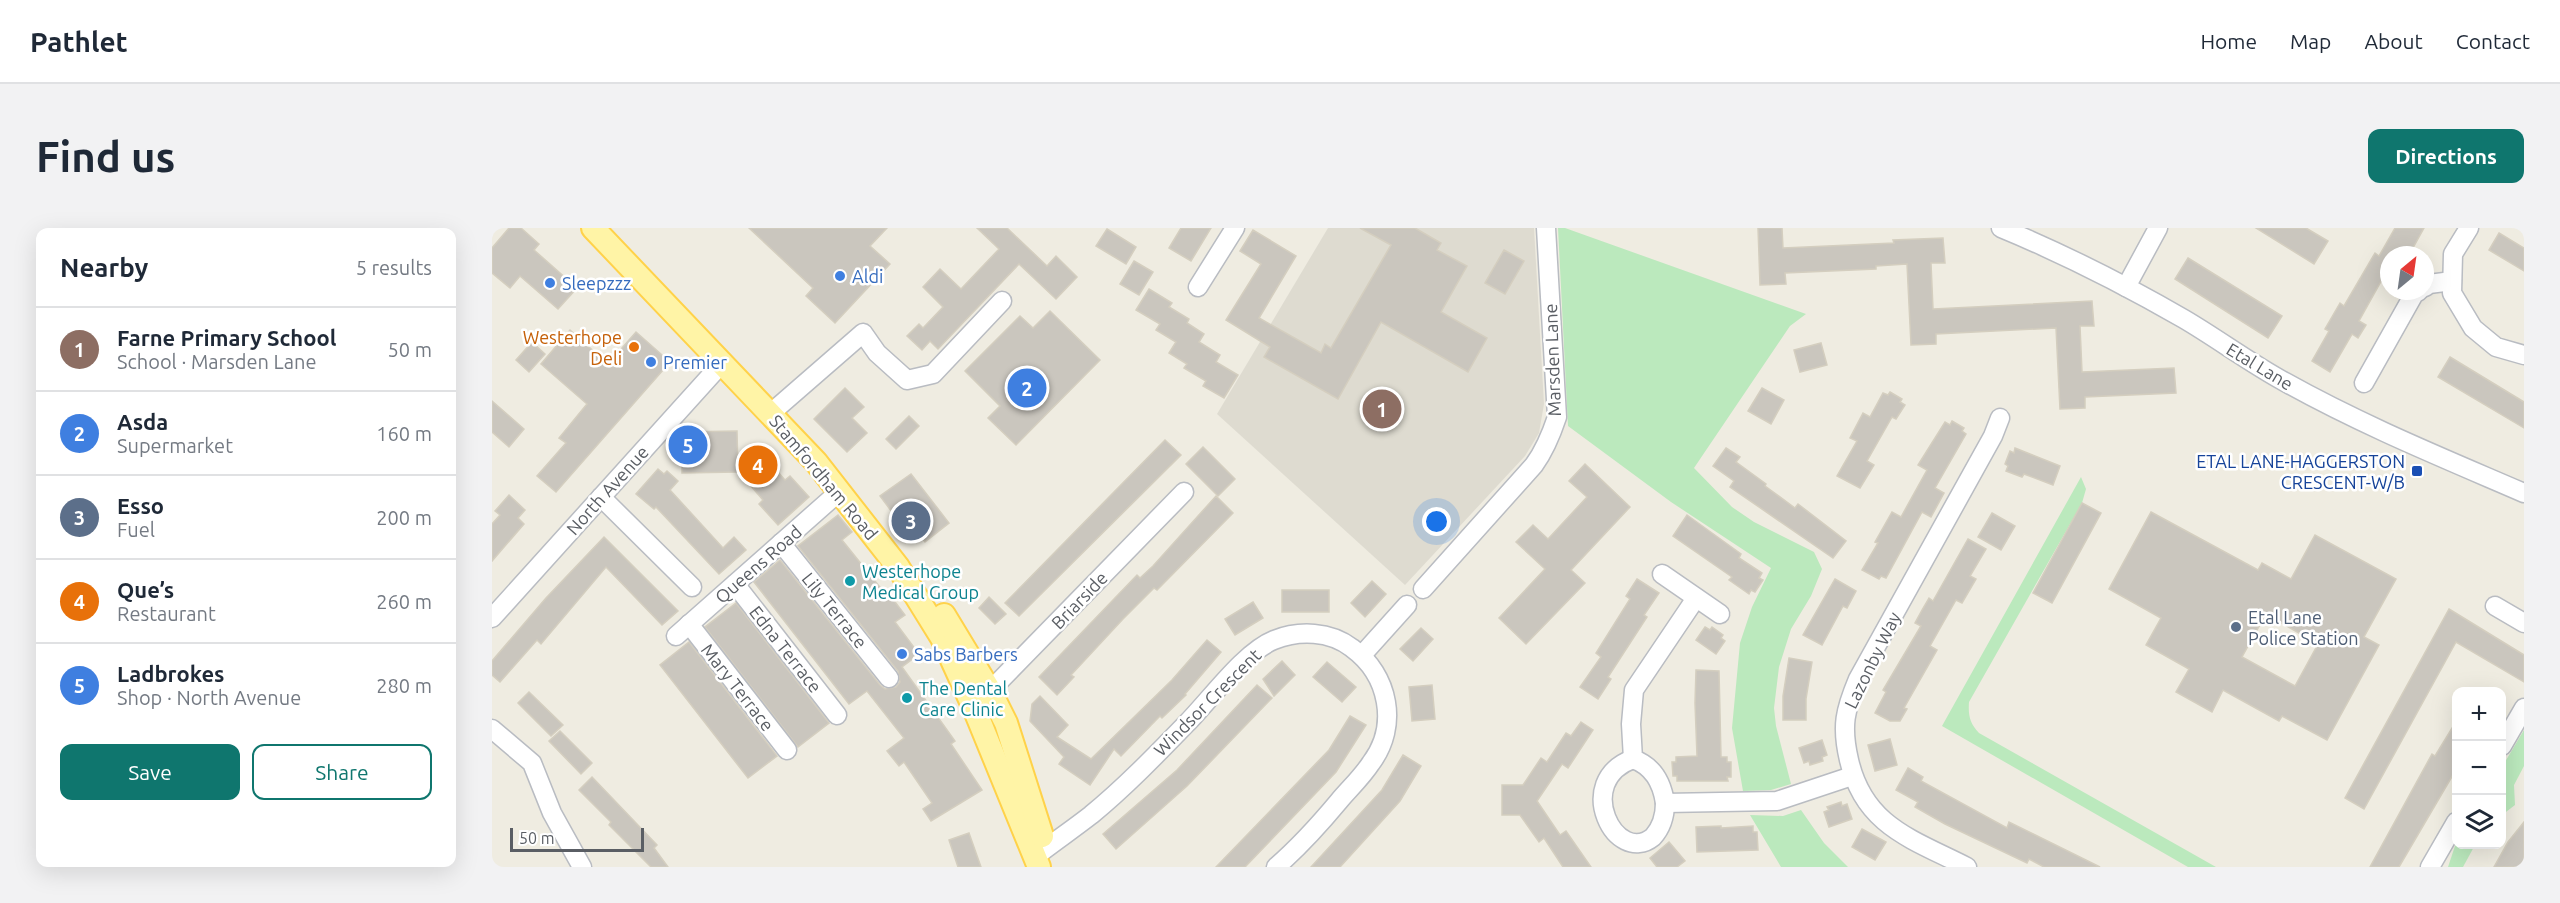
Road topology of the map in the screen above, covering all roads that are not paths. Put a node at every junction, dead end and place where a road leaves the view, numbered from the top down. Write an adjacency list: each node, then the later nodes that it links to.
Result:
1 (593, 228): 15 (main road, Stamfordham Road)
2 (615, 228): 17 (main road, Stamfordham Road)
3 (1234, 228): 10 (street)
4 (1546, 228): 27 (street, Marsden Lane)
5 (2001, 228): 11 (street, Etal Lane)
6 (2158, 228): 11 (street)
7 (2469, 228): 8 (street)
8 (2452, 281): 9 (street); 14 (street)
9 (2434, 283)
10 (1198, 286)
11 (2127, 287): 21 (street, Etal Lane)
12 (2411, 300): 16 (street)
13 (1002, 302): 17 (street)
14 (2524, 355)
15 (723, 362): 17 (main road, Stamfordham Road); 22 (street, North Avenue)
16 (2364, 383)
17 (775, 411): 19 (main road, Stamfordham Road); 37 (main road, Stamfordham Road)
18 (2000, 418): 45 (street, Lazonby Way)
19 (840, 491): 23 (street, Queens Road); 38 (main road, Stamfordham Road)
20 (1184, 492): 37 (street, Briarside)
21 (2524, 493)
22 (601, 497): 26 (street); 32 (street, North Avenue)
23 (781, 543): 25 (street, Queens Road); 36 (street, Lily Terrace)
24 (1662, 574): 28 (street)
25 (735, 584): 34 (street, Queens Road); 40 (street, Edna Terrace)
26 (692, 586)
27 (1422, 589)
28 (1696, 598): 31 (street); 44 (street)
29 (1407, 605): 35 (street)
30 (2495, 606): 33 (street)
31 (1720, 614)
32 (492, 618)
33 (2524, 623)
34 (682, 630): 43 (street, Mary Terrace)
35 (1362, 655): 48 (street, Windsor Crescent); 50 (street, Windsor Crescent)
36 (889, 678)
37 (990, 692): 38 (street, Briarside); 48 (main road, Stamfordham Road)
38 (974, 708): 48 (main road, Stamfordham Road)
39 (2524, 708): 42 (street)
40 (837, 715)
41 (492, 729): 49 (street)
42 (2505, 741)
43 (787, 750)
44 (1633, 759): 46 (street); 46 (street)
45 (1852, 776): 46 (street); 51 (street, Lazonby Way)
46 (1665, 803)
47 (2452, 830): 52 (street)
48 (1043, 860)
49 (582, 867)
50 (1276, 867)
51 (1967, 867)
52 (2430, 867)

